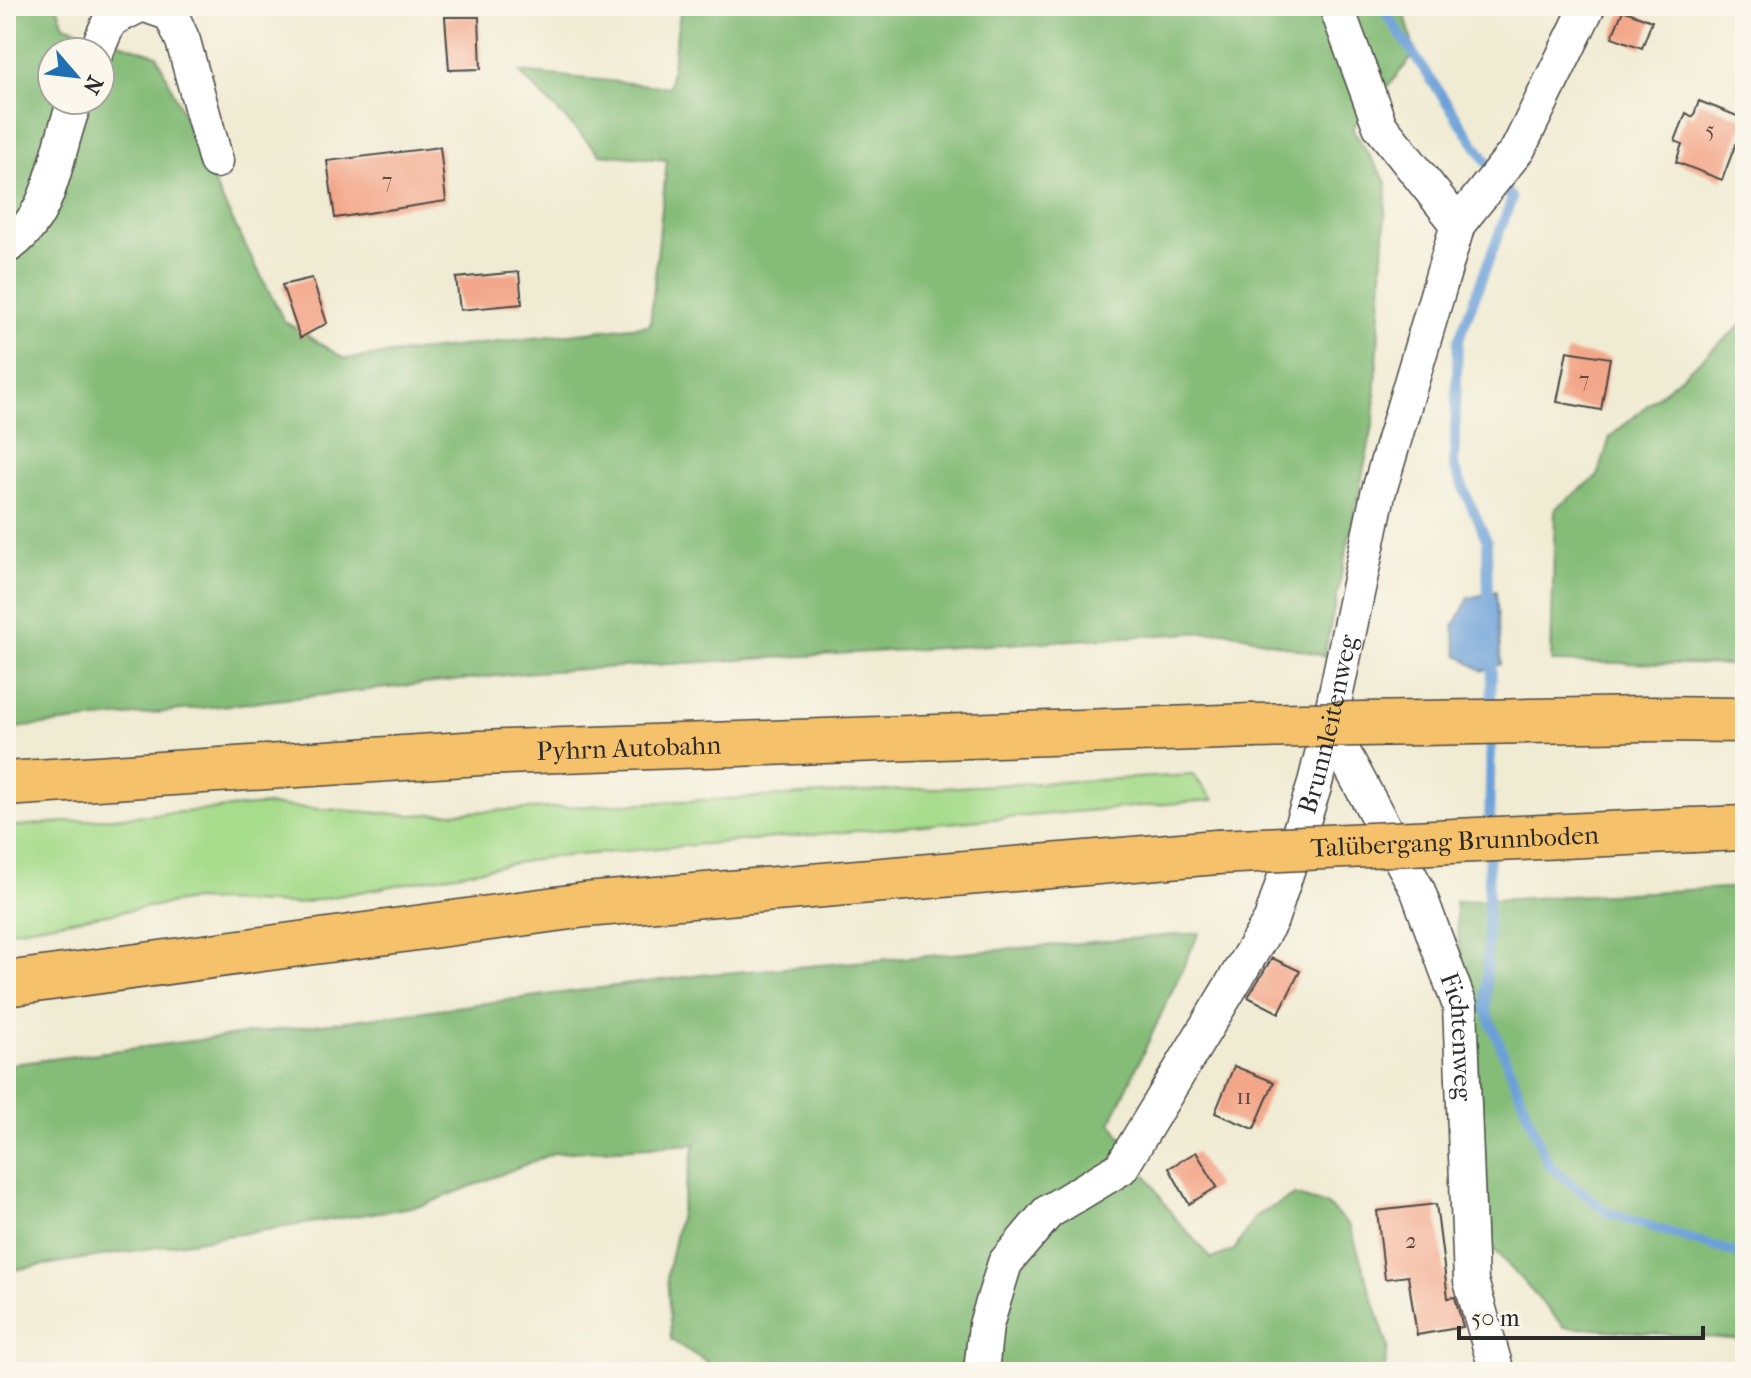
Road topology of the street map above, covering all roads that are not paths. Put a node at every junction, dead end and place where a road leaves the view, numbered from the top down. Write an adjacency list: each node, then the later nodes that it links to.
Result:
1 (138, 6): 5 (street)
2 (148, 6): 7 (street)
3 (1336, 6): 8 (street)
4 (1588, 6): 8 (street, Brunnleitenweg)
5 (103, 36)
6 (71, 116): 9 (street)
7 (216, 161)
8 (1458, 224): 11 (street, Brunnleitenweg)
9 (6, 247)
10 (1745, 720): 12 (highway, Pyhrn Autobahn, bridge)
11 (1329, 726): 15 (street, Brunnleitenweg); 16 (street, Fichtenweg)
12 (6, 784)
13 (1745, 828): 14 (highway, Talübergang Brunnboden, bridge)
14 (6, 984)
15 (981, 1372)
16 (1497, 1372)

